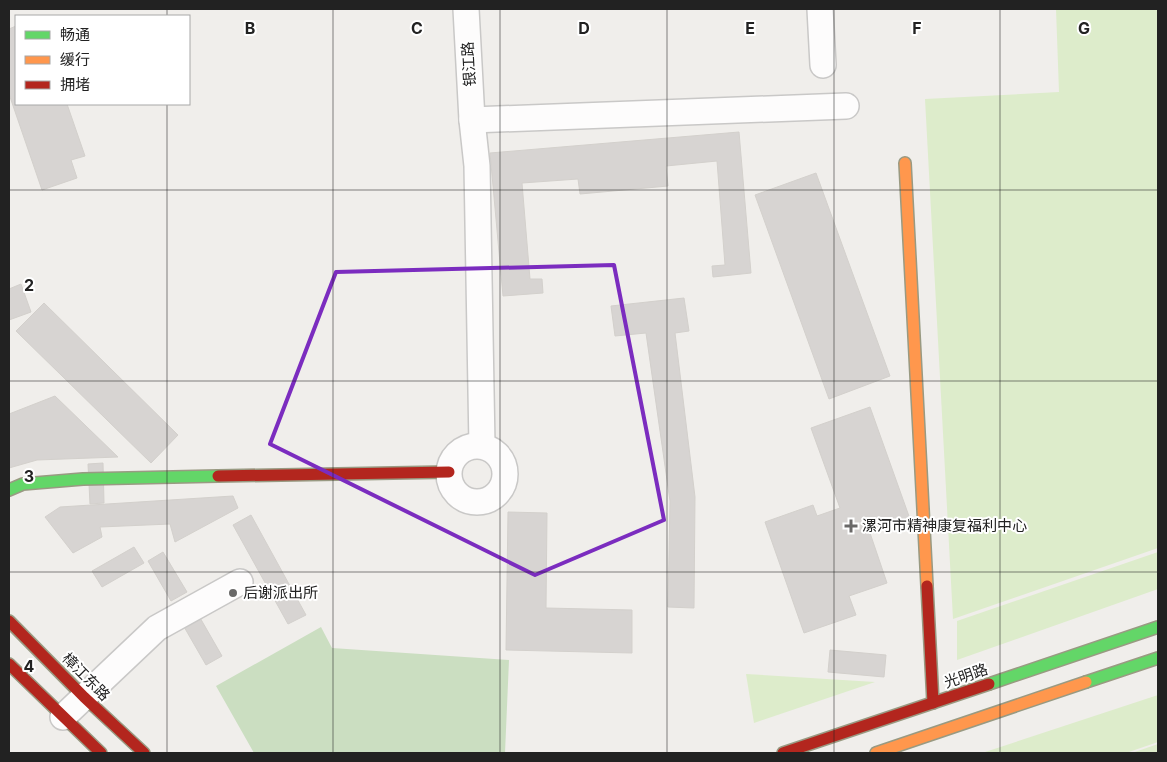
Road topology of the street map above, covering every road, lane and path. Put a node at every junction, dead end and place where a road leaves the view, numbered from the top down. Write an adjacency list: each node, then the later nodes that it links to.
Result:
1 (466, 9): 5 (street, 银江路)
2 (820, 9): 3 (street)
3 (822, 65)
4 (846, 106): 5 (street)
5 (472, 120): 7 (street, 银江路)
6 (905, 163): 16 (street)
7 (482, 446): 8 (street); 8 (street)
8 (449, 472): 9 (street)
9 (9, 490)
10 (240, 582): 15 (street)
11 (9, 620): 15 (street, 樟江东路)
12 (1158, 627): 16 (street, 光明路)
13 (1158, 658): 21 (street)
14 (9, 664): 17 (street)
15 (84, 697): 17 (street); 19 (street, 樟江东路)
16 (932, 703): 20 (street, 光明路)
17 (63, 717): 18 (street)
18 (101, 753)
19 (144, 753)
20 (783, 753)
21 (876, 753)

